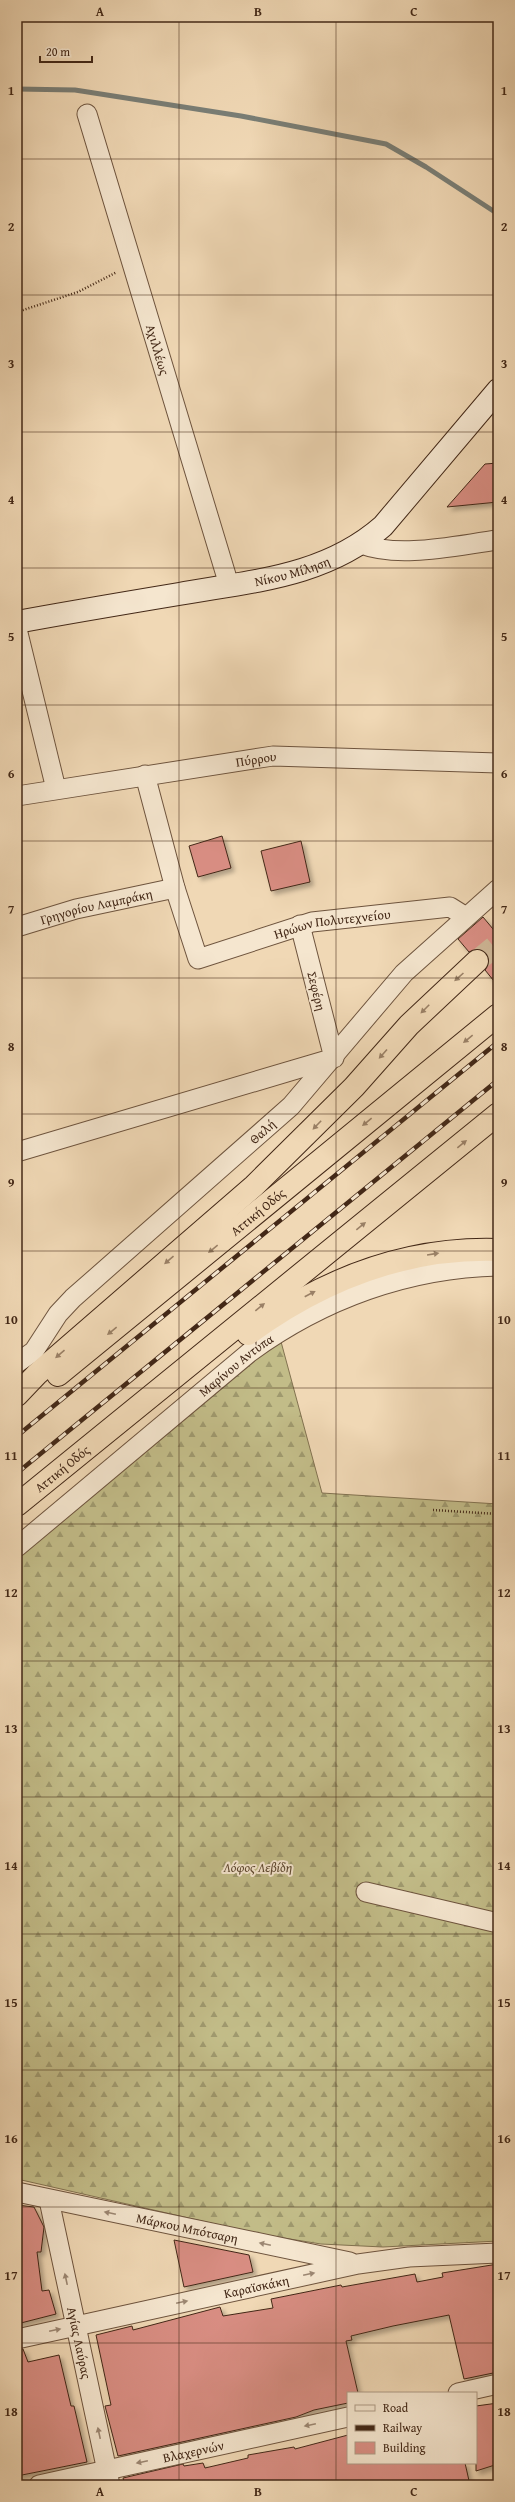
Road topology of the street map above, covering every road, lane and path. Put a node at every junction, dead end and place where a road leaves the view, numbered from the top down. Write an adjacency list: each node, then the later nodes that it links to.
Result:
1 (87, 114): 2 (street, Αχιλλέως)
2 (132, 264): 3 (path); 7 (street, Αχιλλέως)
3 (17, 312)
4 (498, 390): 6 (street, Νίκου Μίληση)
5 (498, 540): 6 (street)
6 (361, 544): 7 (street, Νίκου Μίληση)
7 (228, 585): 8 (street, Νίκου Μίληση)
8 (17, 622)
9 (17, 630): 12 (street)
10 (498, 763): 11 (street, Πύρρου)
11 (144, 774): 12 (street, Πύρρου); 14 (street)
12 (56, 789): 13 (street, Πύρρου)
13 (17, 796)
14 (175, 888): 17 (street, Ηρώων Πολυτεχνείου); 18 (street, Γρηγορίου Λαμπράκη)
15 (498, 889): 16 (street, Θαλή)
16 (466, 917): 17 (street, Ηρώων Πολυτεχνείου); 21 (street, Θαλή)
17 (300, 925): 21 (street, Σεφέρη)
18 (17, 927)
19 (477, 961): 27 (highway, one-way to 27)
20 (498, 1015): 28 (highway, Αττική Οδός, one-way to 28)
21 (334, 1058): 23 (street); 26 (street, Θαλή)
22 (498, 1114): 29 (highway, Αττική Οδός, one-way to 22)
23 (17, 1152)
24 (498, 1250): 29 (highway, one-way to 24)
25 (498, 1266): 33 (street, Μαρίνου Αντύπα)
26 (17, 1363)
27 (17, 1395)
28 (17, 1409)
29 (99, 1438): 30 (highway, Αττική Οδός)
30 (17, 1505)
31 (433, 1510): 32 (path)
32 (498, 1514)
33 (17, 1547)
34 (366, 1892): 35 (street)
35 (498, 1923)
36 (17, 2192): 37 (street, Μάρκου Μπότσαρη)
37 (49, 2200): 39 (street, Μάρκου Μπότσαρη, one-way to 37); 40 (street, Αγίας Λαύρας, one-way to 37)
38 (498, 2253): 39 (street, Καραϊσκάκη)
39 (358, 2264): 40 (street, Καραϊσκάκη, one-way to 39)
40 (76, 2326): 41 (street, Καραϊσκάκη, one-way to 40); 45 (street, Αγίας Λαύρας, one-way to 40)
41 (17, 2339)
42 (498, 2384): 43 (street)
43 (462, 2392)
44 (347, 2417): 45 (street, Βλαχερνών, one-way to 45)
45 (109, 2478): 46 (street, Βλαχερνών)
46 (39, 2485)

